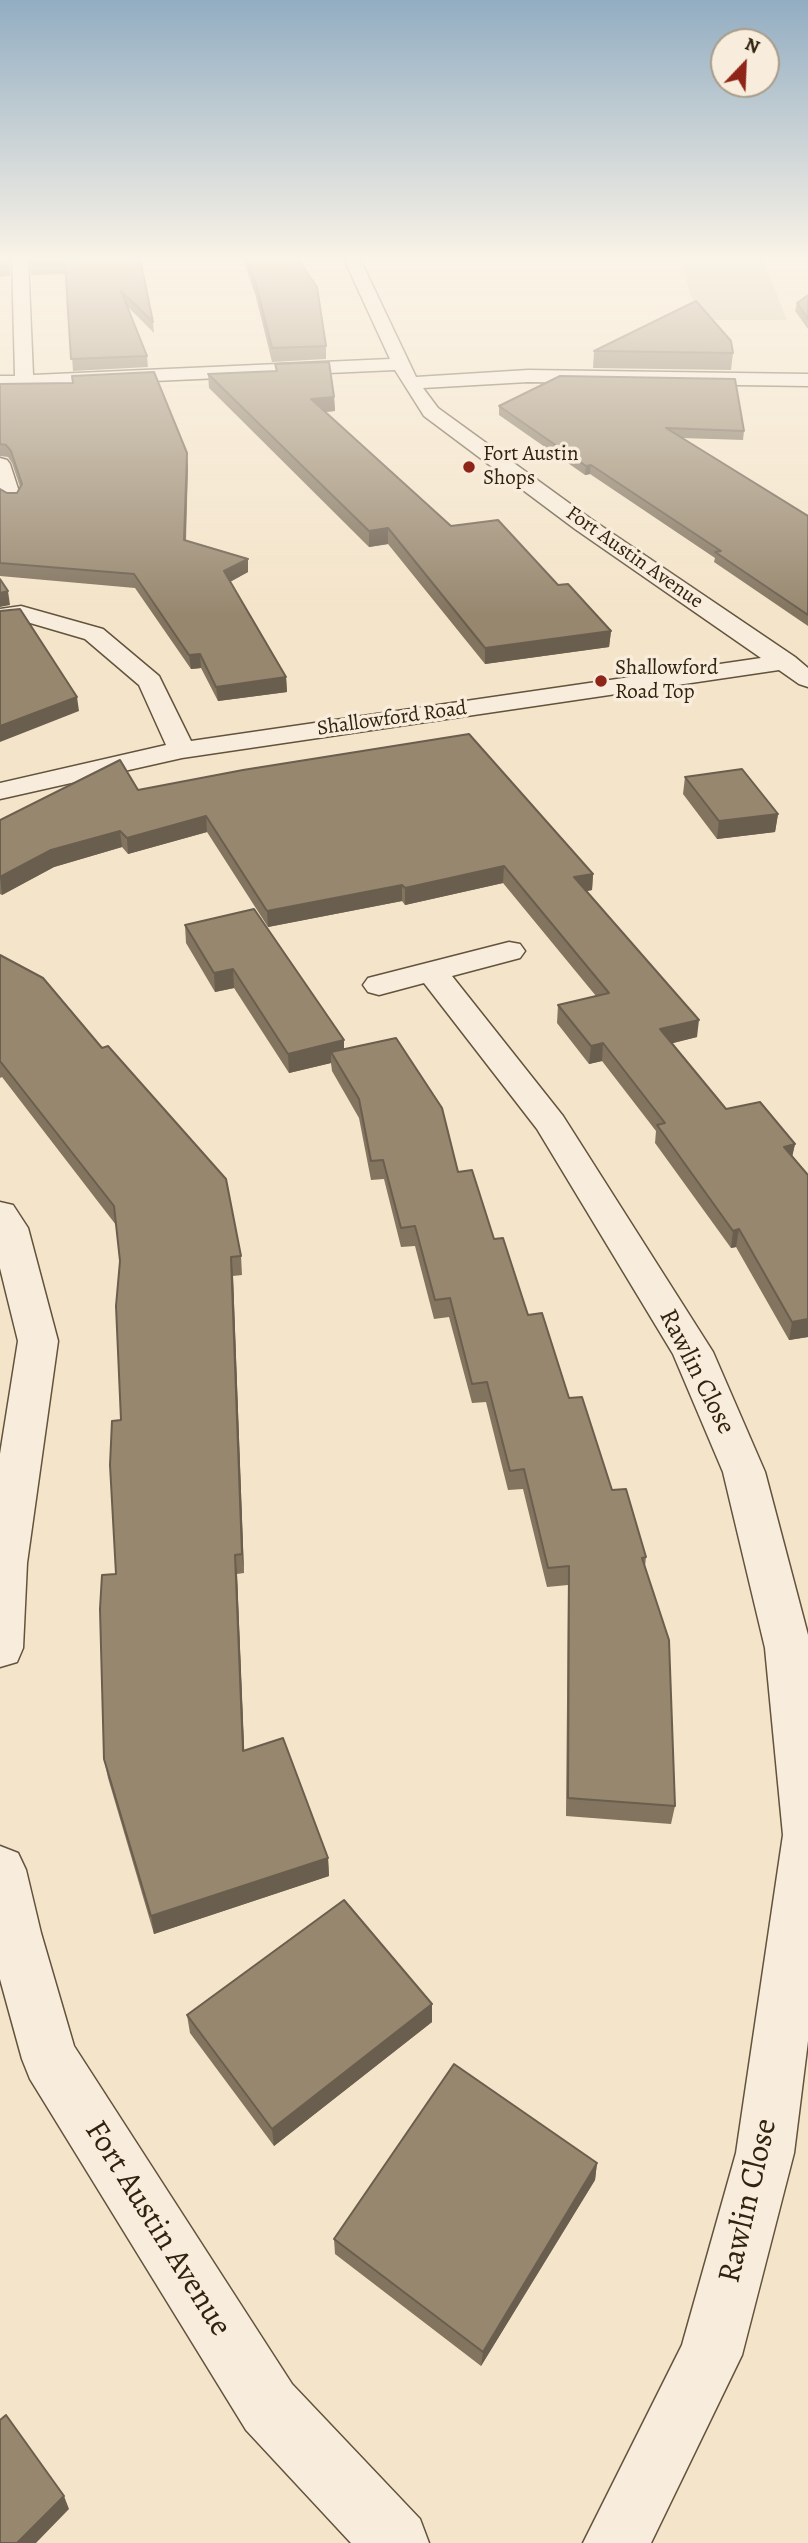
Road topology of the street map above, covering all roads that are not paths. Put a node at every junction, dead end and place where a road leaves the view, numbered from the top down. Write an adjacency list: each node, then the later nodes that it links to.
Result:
1 (173, 378): 4 (street)
2 (409, 378): 8 (street, Fort Austin Avenue)
3 (645, 378): 5 (street)
4 (24, 380): 6 (street)
5 (808, 380)
6 (0, 382)
7 (0, 616): 10 (street)
8 (786, 662): 9 (street, Fort Austin Avenue); 10 (street, Shallowford Road)
9 (808, 679)
10 (182, 750): 11 (street, Shallowford Road)
11 (0, 791)
12 (509, 951): 13 (street)
13 (433, 972): 14 (street); 17 (street, Rawlin Close)
14 (379, 985)
15 (0, 1214): 16 (street)
16 (0, 1648)
17 (808, 1836): 20 (street, Rawlin Close)
18 (0, 1870): 19 (street, Fort Austin Avenue)
19 (396, 2543)
20 (616, 2543)

